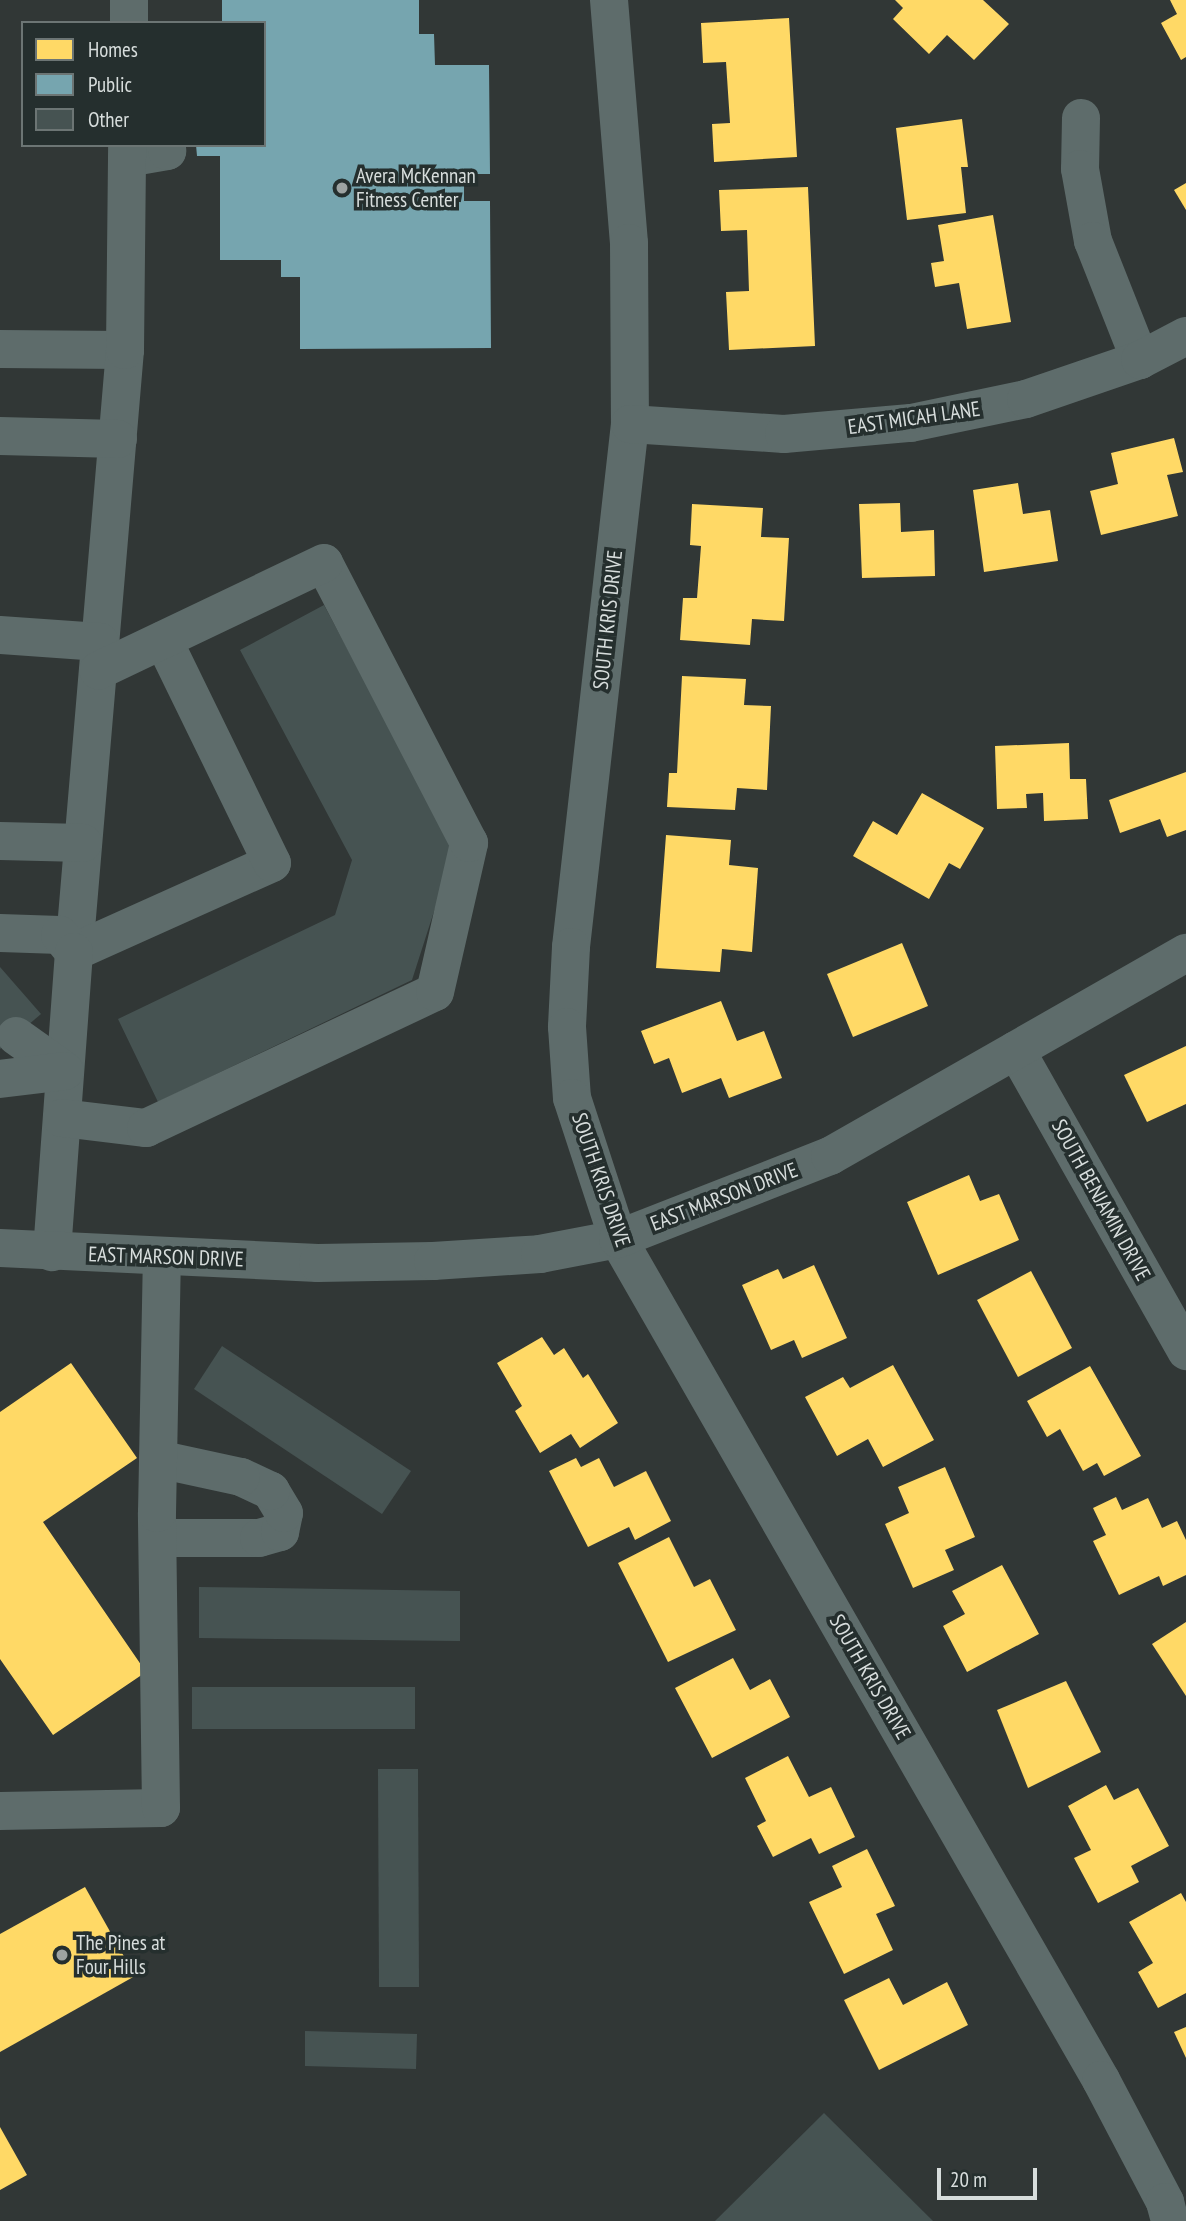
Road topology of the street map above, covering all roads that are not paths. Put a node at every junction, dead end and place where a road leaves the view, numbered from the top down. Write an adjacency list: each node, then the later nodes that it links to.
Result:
1 (129, 0): 3 (street)
2 (610, 0): 11 (street, SOUTH KRIS DRIVE)
3 (129, 21)
4 (1081, 118): 10 (street)
5 (167, 147): 6 (street)
6 (127, 152): 9 (street)
7 (1186, 336): 10 (street, EAST MICAH LANE)
8 (0, 349): 9 (street)
9 (125, 350): 13 (street)
10 (1140, 360): 11 (street, EAST MICAH LANE)
11 (630, 424): 27 (street, SOUTH KRIS DRIVE)
12 (0, 436): 13 (street)
13 (118, 439): 16 (street)
14 (0, 635): 16 (street)
15 (163, 640): 16 (street); 20 (street); 26 (street)
16 (99, 657): 18 (street)
17 (0, 841): 18 (street)
18 (83, 843): 20 (street)
19 (0, 933): 20 (street)
20 (74, 952): 24 (street)
21 (1186, 953): 23 (street, EAST MARSON DRIVE)
22 (16, 1036): 24 (street)
23 (1016, 1049): 27 (street, EAST MARSON DRIVE); 31 (street, SOUTH BENJAMIN DRIVE)
24 (65, 1071): 25 (street); 26 (street)
25 (0, 1079)
26 (62, 1118): 29 (street)
27 (618, 1239): 30 (street, EAST MARSON DRIVE); 35 (street, SOUTH KRIS DRIVE)
28 (0, 1248): 29 (street, EAST MARSON DRIVE)
29 (52, 1252): 30 (street, EAST MARSON DRIVE)
30 (162, 1258): 32 (street)
31 (1186, 1351)
32 (158, 1460): 33 (street); 33 (street)
33 (158, 1538): 34 (street)
34 (0, 1811)
35 (1170, 2221)

